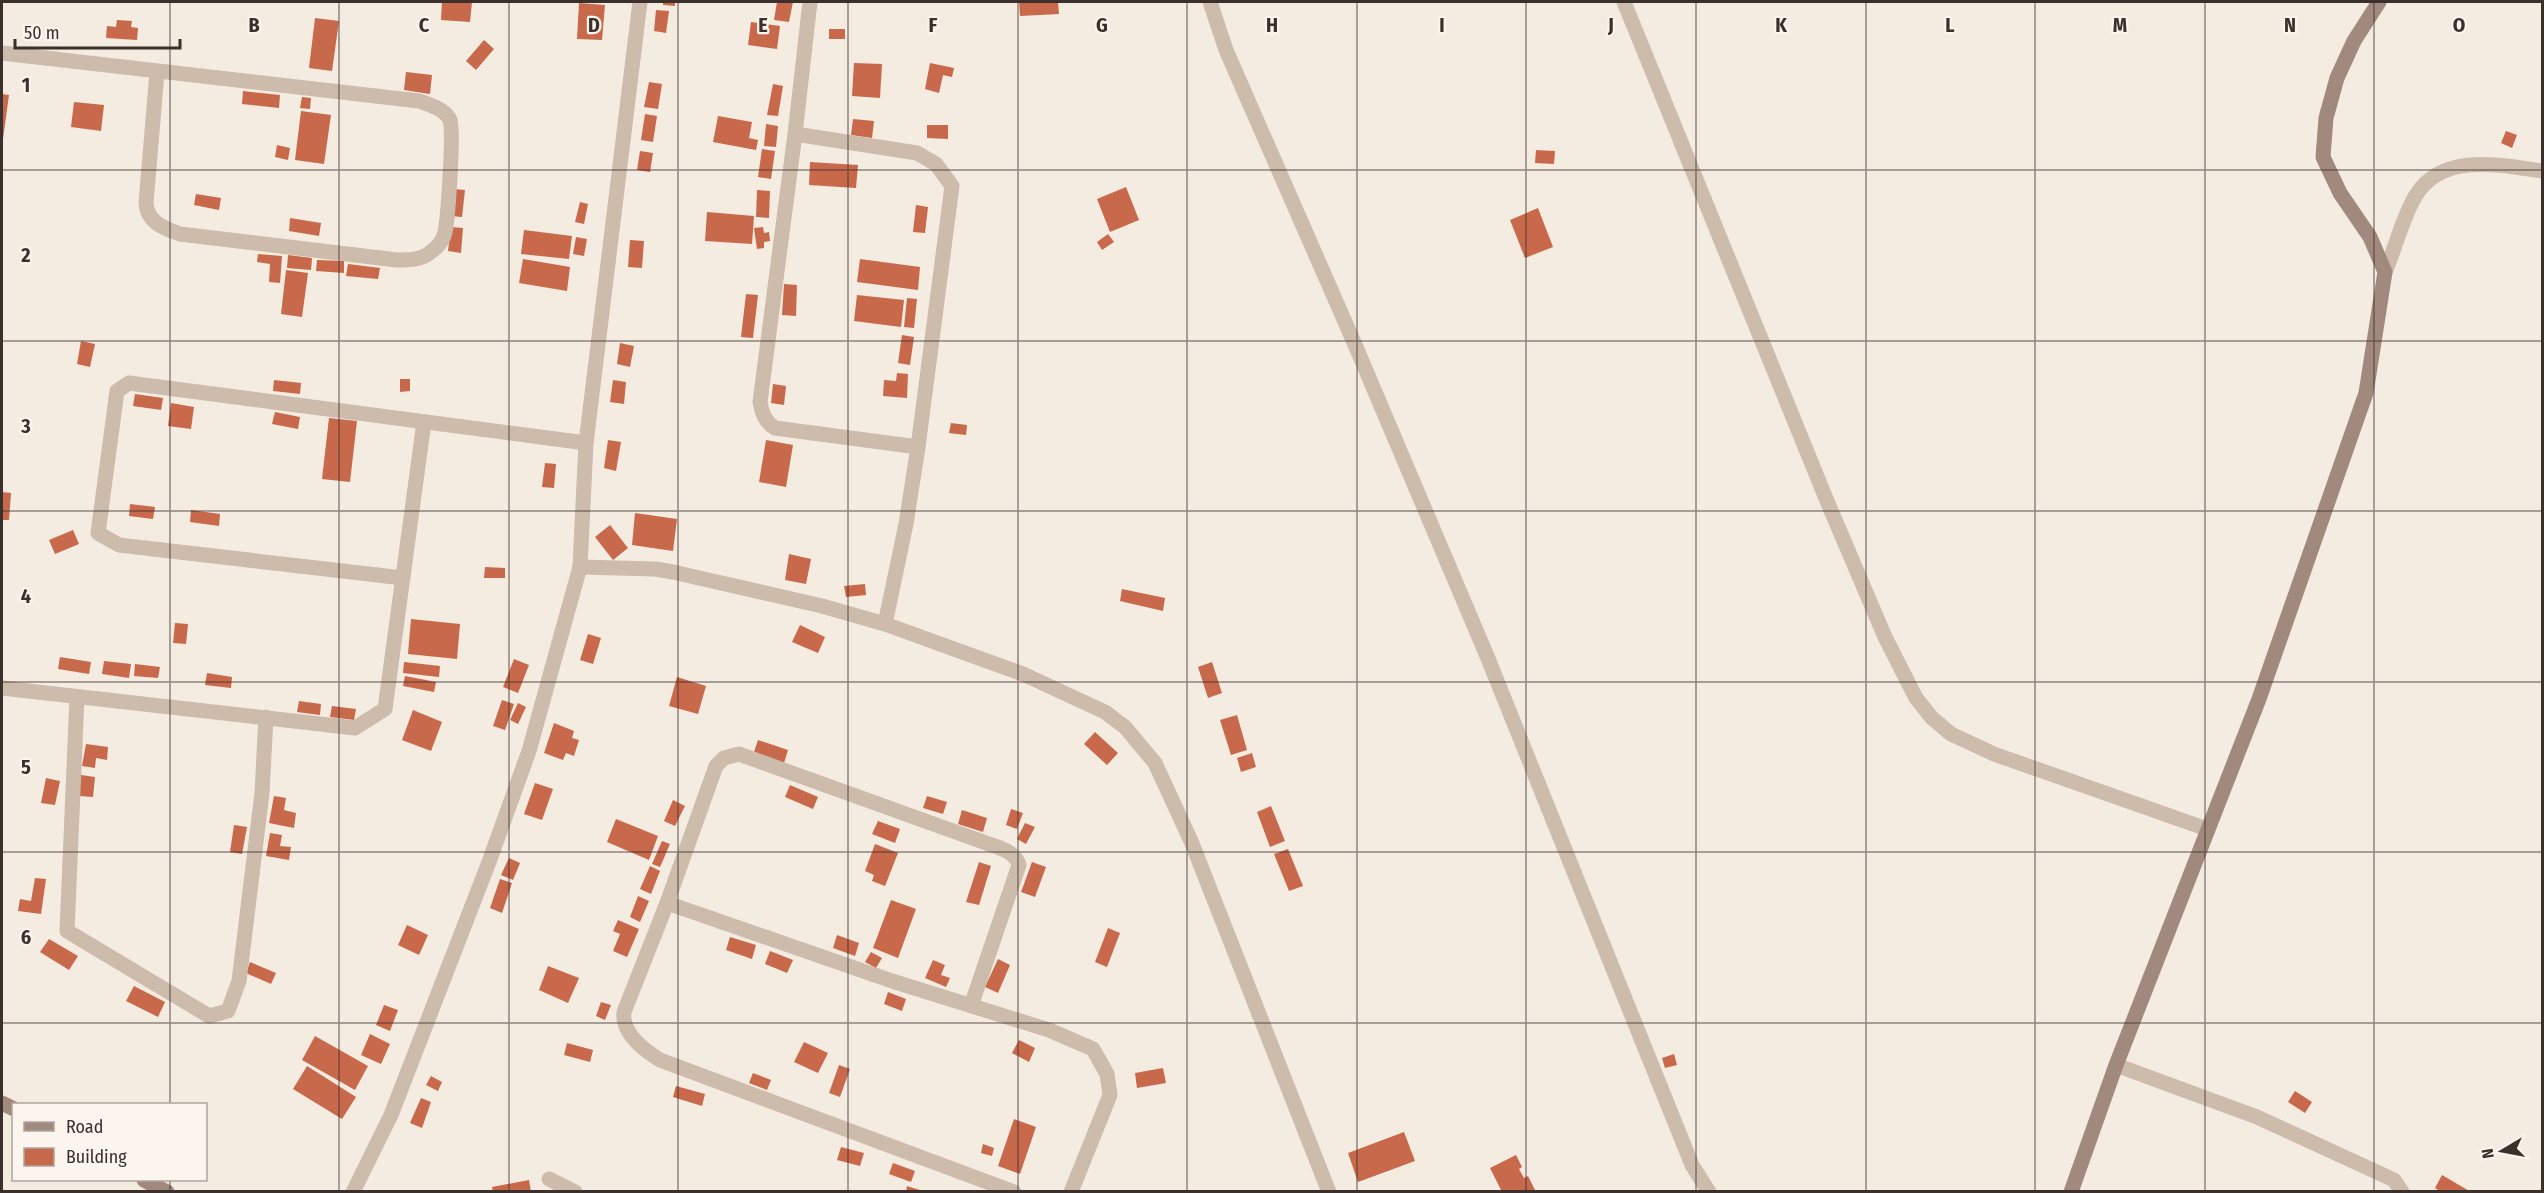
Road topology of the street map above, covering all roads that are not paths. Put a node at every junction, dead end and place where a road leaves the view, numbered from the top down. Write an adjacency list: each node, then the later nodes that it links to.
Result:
1 (640, 2): 12 (street)
2 (810, 2): 8 (street)
3 (1210, 2): 32 (street)
4 (1624, 2): 20 (street)
5 (2379, 2): 10 (street)
6 (2, 52): 7 (street)
7 (157, 72): 7 (street)
8 (795, 134): 13 (street); 13 (street)
9 (2542, 171): 10 (street)
10 (2385, 272): 20 (street)
11 (424, 422): 12 (street); 15 (street); 15 (street)
12 (586, 443): 14 (street)
13 (918, 447): 16 (street)
14 (580, 567): 16 (street); 27 (street)
15 (403, 578): 19 (street)
16 (885, 624): 31 (street)
17 (2, 688): 18 (street)
18 (77, 697): 19 (street); 19 (street)
19 (266, 717)
20 (2207, 829): 23 (street)
21 (667, 903): 22 (street); 22 (street); 29 (street)
22 (971, 1006): 30 (street)
23 (2116, 1065): 33 (street); 34 (street)
24 (549, 1179): 28 (street)
25 (148, 1181): 26 (street)
26 (167, 1191)
27 (353, 1191)
28 (575, 1191)
29 (1014, 1191)
30 (1071, 1191)
31 (1329, 1191)
32 (1709, 1191)
33 (2072, 1191)
34 (2402, 1191)

